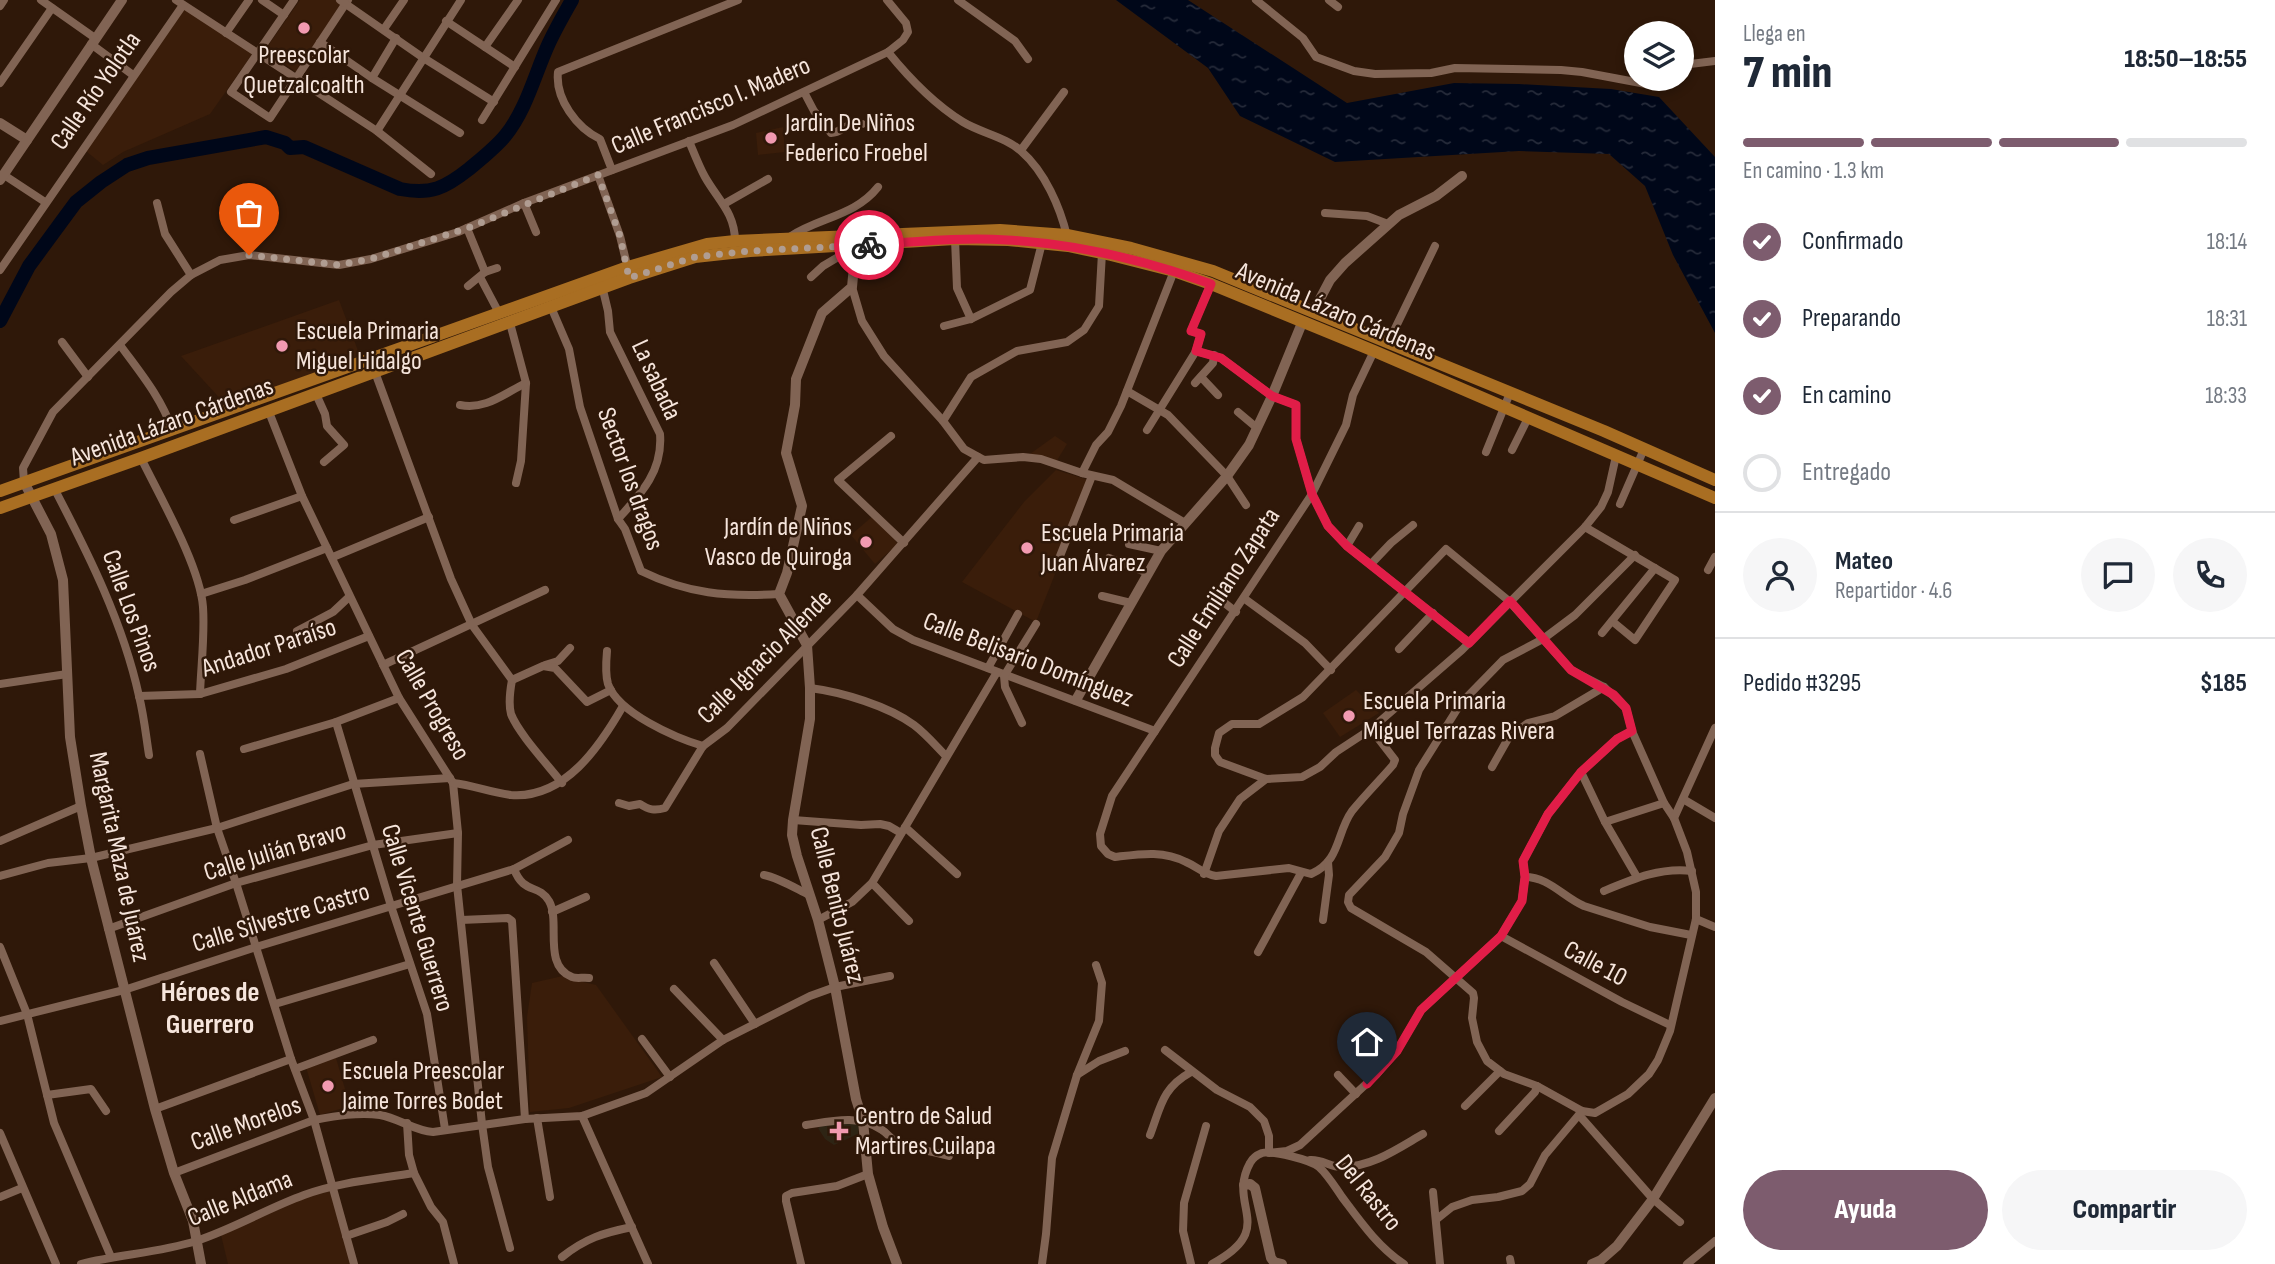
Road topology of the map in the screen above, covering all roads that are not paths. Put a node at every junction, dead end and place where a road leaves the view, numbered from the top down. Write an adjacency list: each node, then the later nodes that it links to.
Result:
1 (4, 0): 18 (street)
2 (41, 0): 20 (street)
3 (122, 0): 26 (street)
4 (249, 0): 24 (street)
5 (262, 0): 21 (street)
6 (294, 0): 21 (street)
7 (404, 0): 23 (street)
8 (461, 0): 22 (street)
9 (518, 0): 28 (street)
10 (556, 0): 35 (street)
11 (738, 0): 53 (street)
12 (958, 0): 32 (street)
13 (1256, 0): 39 (street)
14 (1329, 0): 19 (street)
15 (345, 1): 23 (street); 27 (street)
16 (893, 2): 29 (street, Calle Francisco I. Madero)
17 (180, 3): 24 (street); 36 (street, Calle Río Yolotla)
18 (0, 6)
19 (1338, 7)
20 (52, 8): 26 (street); 40 (street)
21 (284, 16): 30 (street)
22 (446, 21): 28 (street); 31 (street)
23 (384, 29): 25 (street)
24 (226, 33): 30 (street)
25 (396, 38): 31 (street); 38 (street)
26 (93, 41): 36 (street); 50 (street)
27 (320, 42): 37 (street); 38 (street)
28 (485, 47): 35 (street)
29 (888, 52): 41 (street, Calle Francisco I. Madero); 52 (street)
30 (258, 54): 37 (street); 37 (street)
31 (422, 57): 43 (street); 44 (street)
32 (1028, 59)
33 (1715, 61): 34 (street)
34 (1694, 64)
35 (515, 67): 44 (street)
36 (133, 75): 60 (street, Calle Río Yolotla)
37 (298, 78): 48 (street)
38 (372, 78): 43 (street)
39 (1624, 80)
40 (0, 83)
41 (804, 92): 47 (street); 51 (street, Calle Francisco I. Madero)
42 (1064, 92): 52 (street)
43 (399, 95): 48 (street); 49 (street)
44 (494, 102): 45 (street)
45 (482, 120)
46 (0, 123): 50 (street)
47 (862, 124)
48 (377, 131): 54 (street)
49 (460, 133)
50 (27, 141): 57 (street)
51 (689, 141): 53 (street, Calle Francisco I. Madero); 63 (street)
52 (1021, 150): 71 (street)
53 (612, 170): 55 (street, Calle Francisco I. Madero)
54 (431, 174)
55 (598, 175): 61 (street, Calle Francisco I. Madero); 79 (street)
56 (1462, 176): 65 (street)
57 (2, 178): 60 (street)
58 (768, 179): 63 (street)
59 (878, 187): 69 (street)
60 (45, 202): 77 (street, Calle Río Yolotla)
61 (524, 203): 66 (street, Calle Francisco I. Madero); 67 (street)
62 (158, 204): 80 (street)
63 (724, 204): 70 (street)
64 (1325, 213): 65 (street)
65 (1388, 224): 88 (street)
66 (467, 228): 80 (street, Calle Francisco I. Madero); 81 (street)
67 (536, 232)
68 (955, 239): 72 (main road, Avenida Lázaro Cárdenas); 73 (main road, Avenida Lázaro Cárdenas); 90 (street)
69 (785, 240): 70 (main road, Avenida Lázaro Cárdenas); 71 (main road, Avenida Lázaro Cárdenas)
70 (735, 241): 79 (main road, Avenida Lázaro Cárdenas)
71 (1067, 241): 72 (main road, Avenida Lázaro Cárdenas); 75 (main road, Avenida Lázaro Cárdenas); 88 (main road, Avenida Lázaro Cárdenas)
72 (1042, 243): 90 (street)
73 (856, 246): 79 (main road, Avenida Lázaro Cárdenas); 82 (street); 86 (street)
74 (1435, 246): 95 (street)
75 (1102, 253): 78 (main road, Avenida Lázaro Cárdenas); 114 (street)
76 (498, 268): 81 (street)
77 (0, 270)
78 (1174, 271): 84 (main road, Avenida Lázaro Cárdenas); 103 (street)
79 (628, 272): 83 (main road, Avenida Lázaro Cárdenas)
80 (191, 275): 96 (street, Calle Francisco I. Madero)
81 (482, 275): 85 (street); 89 (street)
82 (811, 277)
83 (599, 283): 87 (main road, Avenida Lázaro Cárdenas); 89 (main road, Avenida Lázaro Cárdenas); 144 (street, La sabada)
84 (1211, 284): 92 (main road, Avenida Lázaro Cárdenas); 97 (street)
85 (468, 286)
86 (852, 287): 114 (street); 168 (street)
87 (551, 307): 91 (main road, Avenida Lázaro Cárdenas); 144 (street, Sector los dragos)
88 (1313, 312): 95 (main road, Avenida Lázaro Cárdenas)
89 (499, 313): 117 (main road, Avenida Lázaro Cárdenas)
90 (971, 319): 93 (street)
91 (510, 323): 100 (main road, Avenida Lázaro Cárdenas); 102 (street)
92 (1301, 323): 98 (main road, Avenida Lázaro Cárdenas); 107 (street)
93 (944, 326)
94 (62, 342): 101 (street)
95 (1388, 343): 104 (main road, Avenida Lázaro Cárdenas)
96 (120, 345): 101 (street, Calle Francisco I. Madero); 117 (street)
97 (1196, 351): 99 (street); 110 (street)
98 (1374, 351): 109 (main road, Avenida Lázaro Cárdenas); 136 (street, Calle Emiliano Zapata)
99 (1214, 355): 106 (street); 107 (street)
100 (374, 372): 105 (main road, Avenida Lázaro Cárdenas); 143 (street)
101 (88, 377): 131 (street, Calle Francisco I. Madero)
102 (526, 383): 108 (street); 132 (street)
103 (1127, 391): 110 (street); 127 (street)
104 (1510, 393): 109 (street); 119 (main road, Avenida Lázaro Cárdenas)
105 (316, 394): 111 (main road, Avenida Lázaro Cárdenas); 125 (street)
106 (1217, 395)
107 (1272, 396): 115 (street); 136 (street)
108 (460, 405)
109 (1504, 408): 113 (main road, Avenida Lázaro Cárdenas); 121 (street)
110 (1159, 409): 116 (street); 129 (street)
111 (269, 412): 124 (main road, Avenida Lázaro Cárdenas); 138 (street, Calle Progreso)
112 (1238, 412): 115 (street)
113 (1528, 418): 120 (street); 122 (main road, Avenida Lázaro Cárdenas)
114 (943, 421): 123 (street)
115 (1257, 428): 129 (street)
116 (1147, 429)
117 (173, 431): 131 (main road, Avenida Lázaro Cárdenas)
118 (891, 436): 150 (street)
119 (1644, 449): 126 (street); 130 (main road, Avenida Lázaro Cárdenas)
120 (1512, 450)
121 (1486, 452)
122 (1616, 456): 126 (main road, Avenida Lázaro Cárdenas); 149 (street)
123 (978, 457): 127 (street); 150 (street, Calle Ignacio Allende)
124 (141, 458): 133 (main road, Avenida Lázaro Cárdenas); 167 (street)
125 (324, 462)
126 (1637, 466): 135 (main road, Avenida Lázaro Cárdenas); 140 (street)
127 (1082, 473): 128 (street)
128 (1092, 476): 146 (street); 160 (street)
129 (1227, 476): 141 (street); 146 (street)
130 (1709, 478): 135 (main road)
131 (24, 482): 134 (main road, Avenida Lázaro Cárdenas); 137 (street, Margarita Maza de Juárez)
132 (516, 483)
133 (54, 488): 137 (main road, Avenida Lázaro Cárdenas); 202 (street, Calle Los Pinos)
134 (0, 491)
135 (1697, 491): 139 (main road, Avenida Lázaro Cárdenas)
136 (1312, 494): 152 (street); 172 (street, Calle Emiliano Zapata)
137 (33, 496): 142 (main road, Avenida Lázaro Cárdenas); 194 (street, Margarita Maza de Juárez)
138 (302, 496): 145 (street); 153 (street, Calle Progreso)
139 (1715, 498)
140 (1620, 504)
141 (1246, 505)
142 (0, 508)
143 (429, 517): 156 (street); 180 (street)
144 (618, 519): 168 (street, Sector los dragos)
145 (234, 520)
146 (1185, 523): 154 (street)
147 (1413, 525): 159 (street)
148 (1359, 526): 152 (street)
149 (1585, 527): 155 (street); 173 (street)
150 (904, 543): 169 (street, Calle Ignacio Allende)
151 (1129, 544): 154 (street)
152 (1347, 546): 159 (street)
153 (327, 548): 156 (street, Calle Progreso); 167 (street)
154 (1161, 551): 163 (street)
155 (1635, 555): 161 (street); 184 (street)
156 (333, 557): 171 (street, Calle Progreso)
157 (1715, 557): 162 (street)
158 (1109, 558): 163 (street)
159 (1371, 564): 165 (street)
160 (1056, 566)
161 (1656, 568): 178 (street); 178 (street)
162 (1708, 570)
163 (1148, 573): 174 (street)
164 (545, 590): 180 (street)
165 (1406, 591): 173 (street); 176 (street); 193 (street)
166 (1212, 593): 175 (street)
167 (201, 594): 201 (street)
168 (779, 594): 186 (street, Calle Benito Juárez)
169 (857, 595): 186 (street, Calle Ignacio Allende); 192 (street, Calle Belisario Domínguez)
170 (1102, 596): 174 (street)
171 (349, 597): 181 (street); 183 (street, Calle Progreso)
172 (1245, 598): 175 (street, Calle Emiliano Zapata); 193 (street)
173 (1510, 601): 184 (street); 185 (street)
174 (1131, 603): 204 (street)
175 (1236, 612): 210 (street, Calle Emiliano Zapata)
176 (1433, 613): 185 (street); 188 (street)
177 (1018, 614): 192 (street)
178 (1612, 621): 182 (street)
179 (1036, 624): 195 (street)
180 (472, 625): 190 (street); 196 (street)
181 (296, 631)
182 (1602, 633)
183 (369, 636): 190 (street, Calle Progreso); 201 (street, Andador Paraíso)
184 (1543, 639): 198 (street); 273 (street)
185 (1469, 643): 209 (street)
186 (807, 645): 199 (street, Calle Benito Juárez); 213 (street, Calle Ignacio Allende)
187 (570, 648): 191 (street)
188 (1399, 649)
189 (607, 651): 200 (street)
190 (383, 666): 203 (street, Calle Progreso)
191 (543, 666): 196 (street); 200 (street)
192 (988, 668): 195 (street, Calle Belisario Domínguez)
193 (1331, 670): 220 (street)
194 (67, 674): 197 (street); 227 (street, Margarita Maza de Juárez)
195 (1001, 674): 204 (street, Calle Belisario Domínguez); 207 (street); 217 (street)
196 (512, 680): 222 (street)
197 (0, 684)
198 (1604, 687): 211 (street); 218 (street)
199 (810, 688): 217 (street); 230 (street, Calle Benito Juárez)
200 (611, 690): 205 (street)
201 (200, 694): 202 (street, Andador Paraíso)
202 (139, 696): 216 (street, Calle Los Pinos)
203 (399, 698): 206 (street); 221 (street, Calle Progreso)
204 (1076, 700): 210 (street, Calle Belisario Domínguez)
205 (623, 706): 213 (street); 222 (street)
206 (336, 722): 214 (street); 223 (street, Calle Vicente Guerrero)
207 (1022, 723)
208 (1715, 728): 212 (street)
209 (1371, 729): 220 (street); 239 (street)
210 (1155, 731): 244 (street, Calle Emiliano Zapata)
211 (1632, 731): 219 (street); 226 (street)
212 (1713, 739): 224 (street)
213 (703, 746): 225 (street, Calle Ignacio Allende)
214 (244, 749)
215 (200, 754): 232 (street)
216 (149, 755)
217 (946, 756): 233 (street)
218 (1492, 767)
219 (1581, 772): 231 (street); 247 (street)
220 (1266, 779): 244 (street)
221 (452, 780): 222 (street); 223 (street); 234 (street, Calle Progreso)
222 (562, 783)
223 (353, 784): 232 (street); 237 (street, Calle Vicente Guerrero)
224 (1683, 799): 228 (street); 229 (street)
225 (619, 803)
226 (1664, 803): 228 (street); 231 (street)
227 (80, 806): 236 (street); 238 (street, Margarita Maza de Juárez)
228 (1674, 818): 241 (street)
229 (1715, 818)
230 (793, 820): 233 (street); 253 (street, Calle Benito Juárez)
231 (1605, 822): 248 (street)
232 (217, 828): 238 (street); 249 (street)
233 (903, 830): 243 (street); 250 (street)
234 (458, 833): 237 (street, Calle Julián Bravo); 251 (street, Calle Progreso)
235 (568, 840): 240 (street, Calle Silvestre Castro)
236 (0, 841)
237 (373, 845): 249 (street, Calle Julián Bravo); 255 (street, Calle Vicente Guerrero)
238 (92, 858): 246 (street); 263 (street, Margarita Maza de Juárez)
239 (1328, 862): 242 (street); 260 (street)
240 (514, 869): 251 (street, Calle Silvestre Castro); 256 (street)
241 (1692, 871): 248 (street); 258 (street)
242 (1301, 873): 244 (street); 268 (street)
243 (957, 874)
244 (1204, 874)
245 (764, 875): 253 (street)
246 (0, 876)
247 (1525, 877): 264 (street); 265 (street)
248 (1636, 877): 252 (street)
249 (236, 883): 263 (street, Calle Julián Bravo); 267 (street)
250 (872, 883): 257 (street); 261 (street)
251 (457, 885): 255 (street, Calle Silvestre Castro); 259 (street, Calle Progreso)
252 (1604, 891)
253 (809, 895): 257 (street, Calle Benito Juárez)
254 (586, 897): 256 (street)
255 (391, 906): 267 (street, Calle Silvestre Castro); 270 (street, Calle Vicente Guerrero)
256 (552, 912): 274 (street)
257 (818, 919): 275 (street, Calle Benito Juárez)
258 (1696, 919): 262 (street); 264 (street)
259 (461, 920): 305 (street); 309 (street, Calle Progreso)
260 (1323, 920)
261 (909, 921)
262 (1715, 927)
263 (108, 929): 277 (street, Margarita Maza de Juárez)
264 (1690, 935): 282 (street)
265 (1501, 936): 273 (street); 282 (street, Calle 10)
266 (0, 947): 279 (street)
267 (256, 947): 277 (street, Calle Silvestre Castro); 278 (street)
268 (1258, 952)
269 (714, 963): 281 (street)
270 (410, 964): 278 (street); 312 (street, Calle Vicente Guerrero)
271 (1096, 965): 293 (street)
272 (890, 976): 275 (street, Calle Morelos)
273 (1455, 976): 291 (street); 296 (street)
274 (589, 978)
275 (835, 987): 281 (street, Calle Morelos); 307 (street, Calle Benito Juárez)
276 (674, 989): 285 (street)
277 (124, 990): 279 (street, Calle Silvestre Castro); 300 (street, Margarita Maza de Juárez)
278 (275, 1004): 288 (street)
279 (27, 1014): 280 (street, Calle Silvestre Castro); 297 (street)
280 (0, 1021)
281 (755, 1024): 285 (street, Calle Morelos)
282 (1670, 1026): 302 (street)
283 (642, 1039): 294 (street)
284 (373, 1040): 289 (street)
285 (723, 1040): 294 (street, Calle Morelos)
286 (1165, 1050): 290 (street)
287 (1125, 1051): 293 (street)
288 (291, 1059): 289 (street); 300 (street)
289 (295, 1069): 306 (street)
290 (1191, 1072): 316 (street); 317 (street)
291 (1502, 1073): 295 (street); 299 (street)
292 (1338, 1075): 296 (street)
293 (1077, 1076): 350 (street)
294 (670, 1077): 303 (street, Calle Morelos)
295 (1536, 1087): 302 (street); 313 (street)
296 (1356, 1094): 317 (street)
297 (47, 1095): 301 (street); 338 (street)
298 (1715, 1098): 329 (street)
299 (1465, 1105)
300 (155, 1109): 320 (street, Margarita Maza de Juárez)
301 (106, 1111)
302 (1581, 1113): 329 (street); 331 (street)
303 (582, 1116): 304 (street, Calle Morelos); 333 (street)
304 (537, 1118): 305 (street, Calle Morelos); 328 (street)
305 (525, 1119): 309 (street, Calle Morelos)
306 (314, 1120): 308 (street, Calle Morelos); 320 (street, Calle Morelos); 324 (street)
307 (863, 1121): 310 (street); 318 (street); 322 (street, Calle Benito Juárez)
308 (407, 1123): 312 (street, Calle Morelos); 321 (street)
309 (482, 1124): 312 (street, Calle Morelos); 337 (street, Calle Progreso)
310 (806, 1125)
311 (1206, 1126): 351 (street)
312 (445, 1129)
313 (1499, 1131)
314 (0, 1133): 325 (street)
315 (1423, 1134): 319 (street)
316 (1150, 1135)
317 (1269, 1153): 319 (street, Del Rastro); 323 (street)
318 (949, 1156)
319 (1305, 1160): 353 (street, Del Rastro)
320 (173, 1173): 335 (street, Margarita Maza de Juárez)
321 (414, 1173): 324 (street, Calle Aldama); 346 (street)
322 (868, 1174): 348 (street); 349 (street, Calle Benito Juárez)
323 (1244, 1185): 340 (street); 352 (street)
324 (333, 1187): 334 (street); 335 (street, Calle Aldama)
325 (22, 1188): 327 (street); 342 (street)
326 (1433, 1192): 331 (street)
327 (0, 1197)
328 (550, 1197)
329 (1653, 1199): 332 (street); 355 (street)
330 (403, 1214): 334 (street)
331 (1437, 1219): 354 (street)
332 (1680, 1222)
333 (632, 1227): 339 (street); 347 (street)
334 (346, 1237): 345 (street)
335 (198, 1240): 338 (street, Calle Aldama); 344 (street, Margarita Maza de Juárez)
336 (1715, 1241): 341 (street)
337 (510, 1248)
338 (111, 1257): 343 (street, Calle Aldama)
339 (562, 1257)
340 (1276, 1263)
341 (1691, 1263)
342 (56, 1264)
343 (81, 1264)
344 (201, 1264)
345 (354, 1264)
346 (454, 1264)
347 (648, 1264)
348 (801, 1264)
349 (897, 1264)
350 (1042, 1264)
351 (1191, 1264)
352 (1212, 1264)
353 (1404, 1264)
354 (1440, 1264)
355 (1592, 1264)

